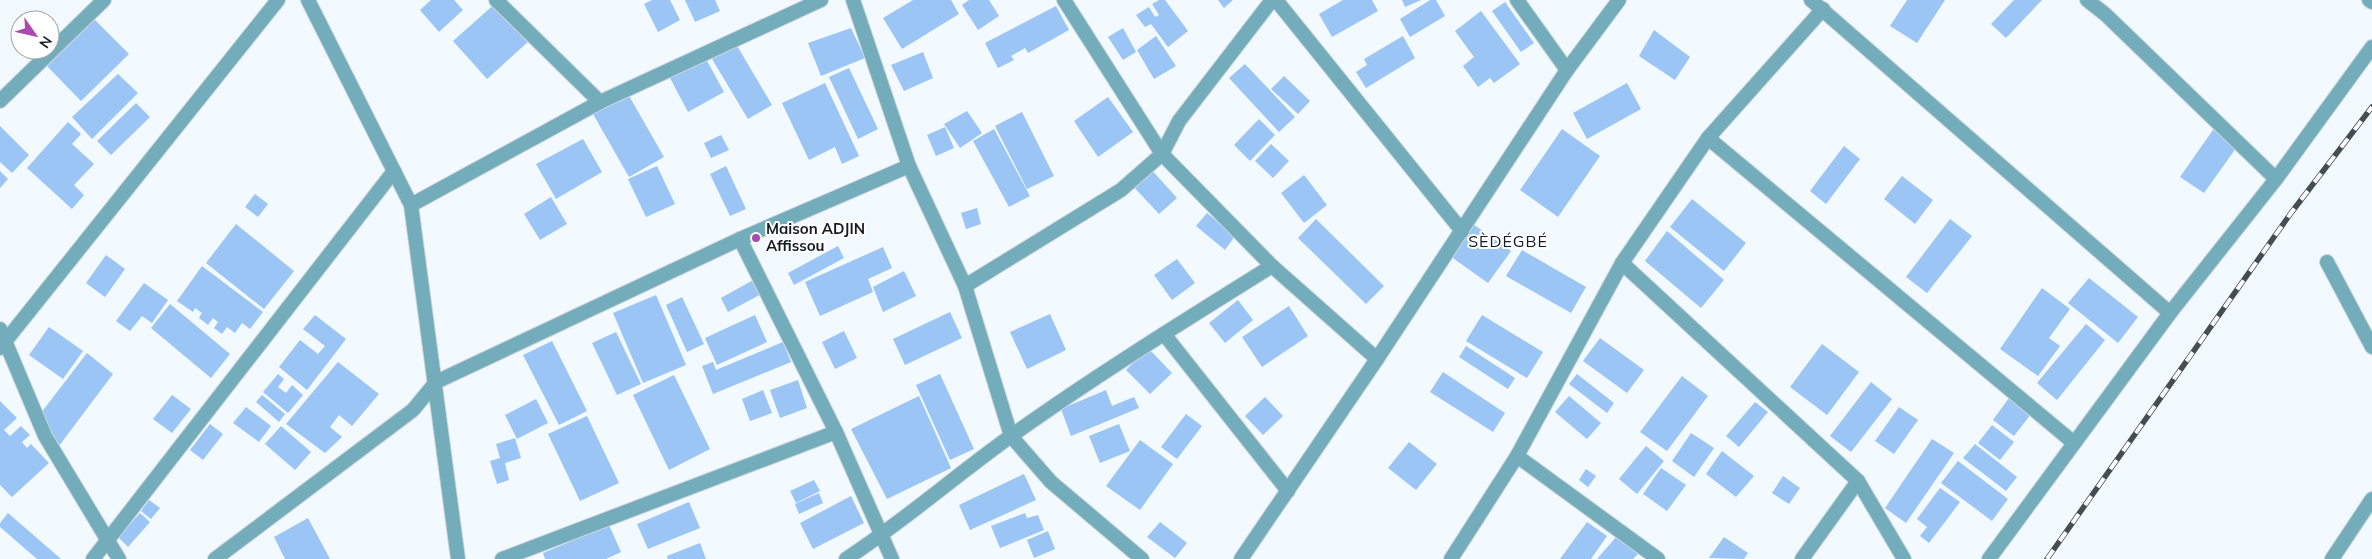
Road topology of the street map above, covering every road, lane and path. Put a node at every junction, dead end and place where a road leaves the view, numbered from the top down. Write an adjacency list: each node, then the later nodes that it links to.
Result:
1 (104, 0): 17 (street)
2 (278, 0): 33 (street)
3 (308, 0): 22 (street)
4 (496, 0): 18 (street)
5 (821, 0): 18 (street)
6 (853, 0): 21 (street)
7 (1064, 0): 20 (street)
8 (1272, 0): 20 (street)
9 (1276, 0): 25 (street)
10 (1517, 0): 16 (street)
11 (1619, 0): 16 (street)
12 (1811, 0): 14 (street)
13 (2087, 0): 23 (street)
14 (1823, 10): 19 (street); 31 (street)
15 (2372, 47): 23 (street)
16 (1567, 70): 25 (street)
17 (0, 101)
18 (600, 102): 24 (street)
19 (1708, 138): 28 (street); 39 (street)
20 (1162, 154): 29 (street); 30 (street)
21 (909, 166): 26 (street); 30 (street)
22 (394, 171): 24 (street); 45 (street)
23 (2276, 179): 31 (street)
24 (411, 205): 36 (street)
25 (1462, 231): 35 (street)
26 (740, 239): 36 (street); 37 (street)
27 (2327, 262): 34 (street)
28 (1622, 263): 40 (street); 41 (street)
29 (1272, 266): 32 (street); 35 (street)
30 (965, 286): 38 (street)
31 (2170, 313): 39 (street)
32 (1164, 334): 38 (street); 42 (street)
33 (2, 339): 45 (street)
34 (2372, 347)
35 (1377, 359): 42 (street)
36 (436, 382): 48 (street); 49 (street)
37 (836, 432): 44 (street); 50 (street)
38 (1011, 436): 44 (street); 53 (street)
39 (2074, 443): 59 (street)
40 (1517, 456): 55 (street); 56 (street)
41 (1858, 481): 57 (street); 58 (street)
42 (1288, 491): 54 (street)
43 (2372, 500): 60 (street)
44 (883, 535): 51 (street); 52 (street)
45 (108, 542): 46 (street); 47 (street)
46 (93, 559)
47 (119, 559)
48 (215, 559)
49 (458, 559)
50 (502, 559)
51 (846, 559)
52 (892, 559)
53 (1142, 559)
54 (1241, 559)
55 (1450, 559)
56 (1658, 559)
57 (1802, 559)
58 (1904, 559)
59 (1989, 559)
60 (2332, 559)

